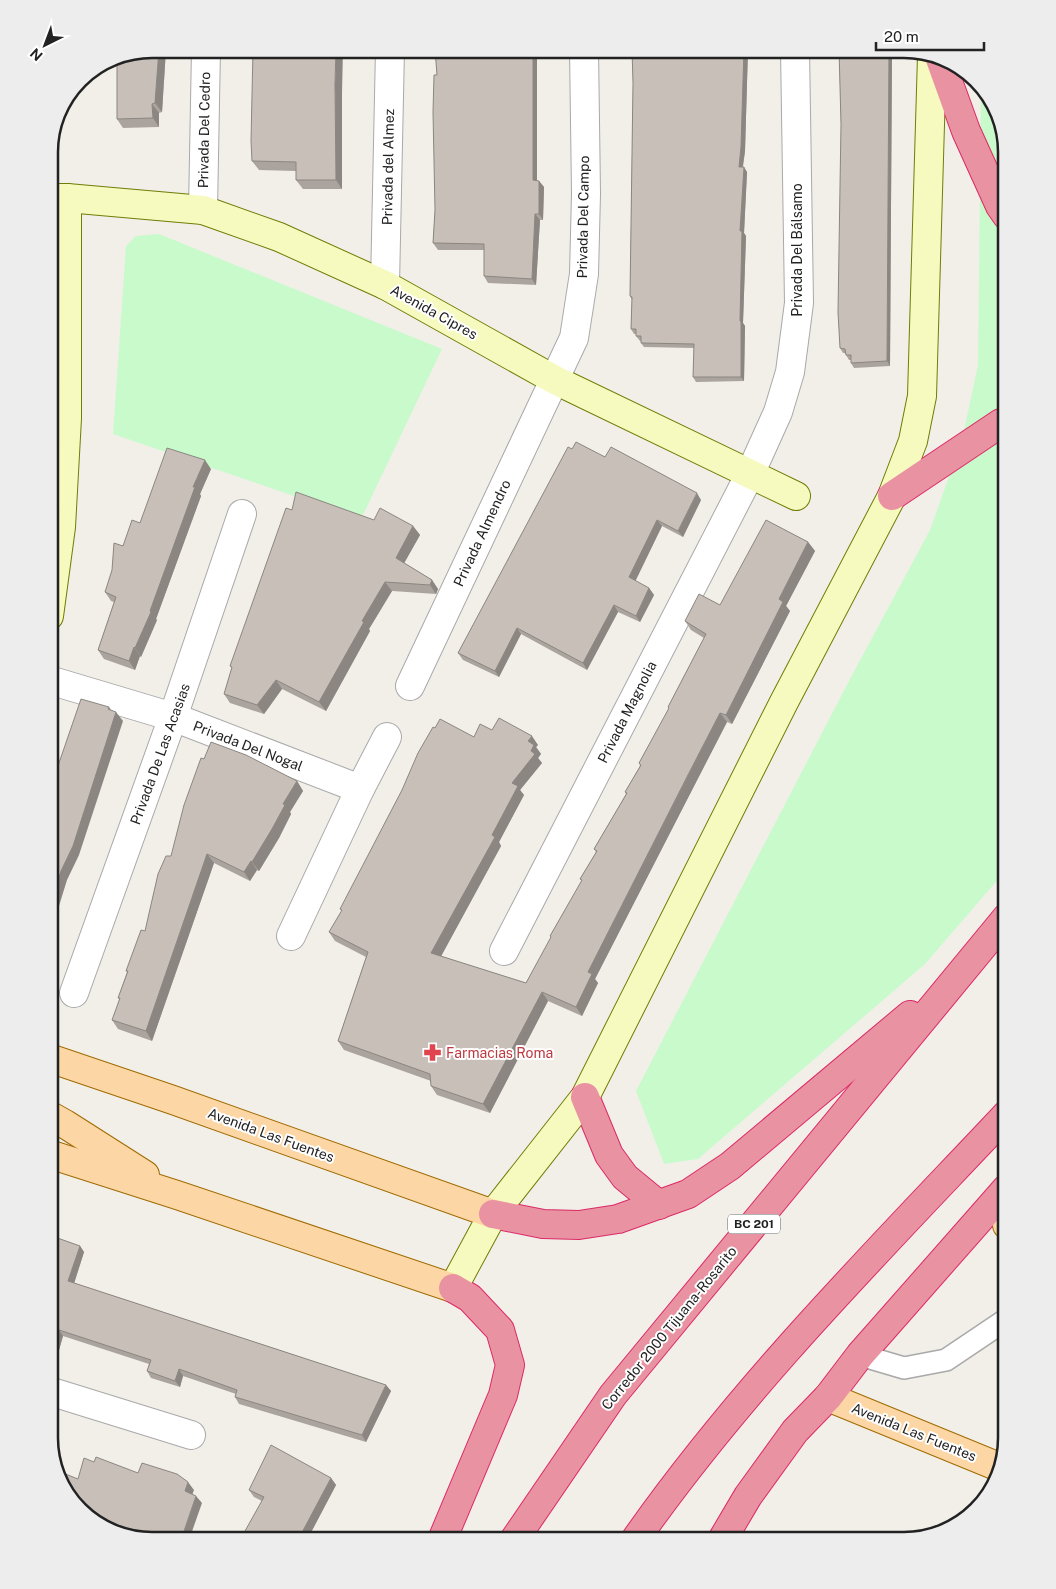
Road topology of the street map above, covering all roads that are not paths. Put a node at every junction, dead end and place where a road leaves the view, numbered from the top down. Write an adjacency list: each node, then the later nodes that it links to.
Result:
1 (206, 58): 9 (street, Privada Del Cedro)
2 (390, 58): 10 (street, Privada del Almez)
3 (584, 58): 11 (street, Privada Del Campo)
4 (795, 58): 13 (street, Privada Del Bálsamo)
5 (932, 61): 15 (main road)
6 (942, 65): 8 (highway)
7 (58, 198): 9 (main road, Avenida Cipres); 17 (main road)
8 (998, 202)
9 (203, 210): 10 (main road, Avenida Cipres)
10 (385, 285): 11 (main road, Avenida Cipres)
11 (555, 380): 13 (main road, Avenida Cipres); 19 (street, Privada Almendro)
12 (998, 425): 15 (highway)
13 (750, 474): 14 (main road, Avenida Cipres); 25 (street, Privada Magnolia)
14 (796, 496)
15 (892, 496): 29 (main road)
16 (242, 514): 20 (street, Privada De Las Acasias)
17 (58, 549)
18 (58, 683): 20 (street, Privada Del Nogal)
19 (410, 686)
20 (174, 717): 22 (street, Privada Del Nogal); 27 (street, Privada De Las Acasias)
21 (387, 738): 22 (street)
22 (360, 789): 24 (street)
23 (998, 927): 26 (highway, Corredor 2000 Tijuana-Rosarito / BC 201)
24 (291, 936)
25 (504, 951)
26 (963, 970): 35 (highway); 45 (highway, Corredor 2000 Tijuana-Rosarito / BC 201)
27 (74, 993)
28 (58, 1061): 36 (main road, Avenida Las Fuentes)
29 (586, 1097): 35 (highway); 36 (main road)
30 (58, 1120): 33 (main road)
31 (998, 1124): 46 (highway)
32 (58, 1157): 33 (main road)
33 (177, 1194): 37 (main road)
34 (998, 1199): 39 (highway)
35 (659, 1205): 36 (highway)
36 (493, 1214): 37 (main road)
37 (453, 1288): 44 (highway)
38 (998, 1325): 39 (lane)
39 (860, 1355): 41 (highway)
40 (58, 1393): 42 (street)
41 (828, 1397): 43 (main road, Avenida Las Fuentes); 47 (highway)
42 (191, 1435)
43 (994, 1465)
44 (446, 1531)
45 (520, 1531)
46 (641, 1532)
47 (727, 1532)

